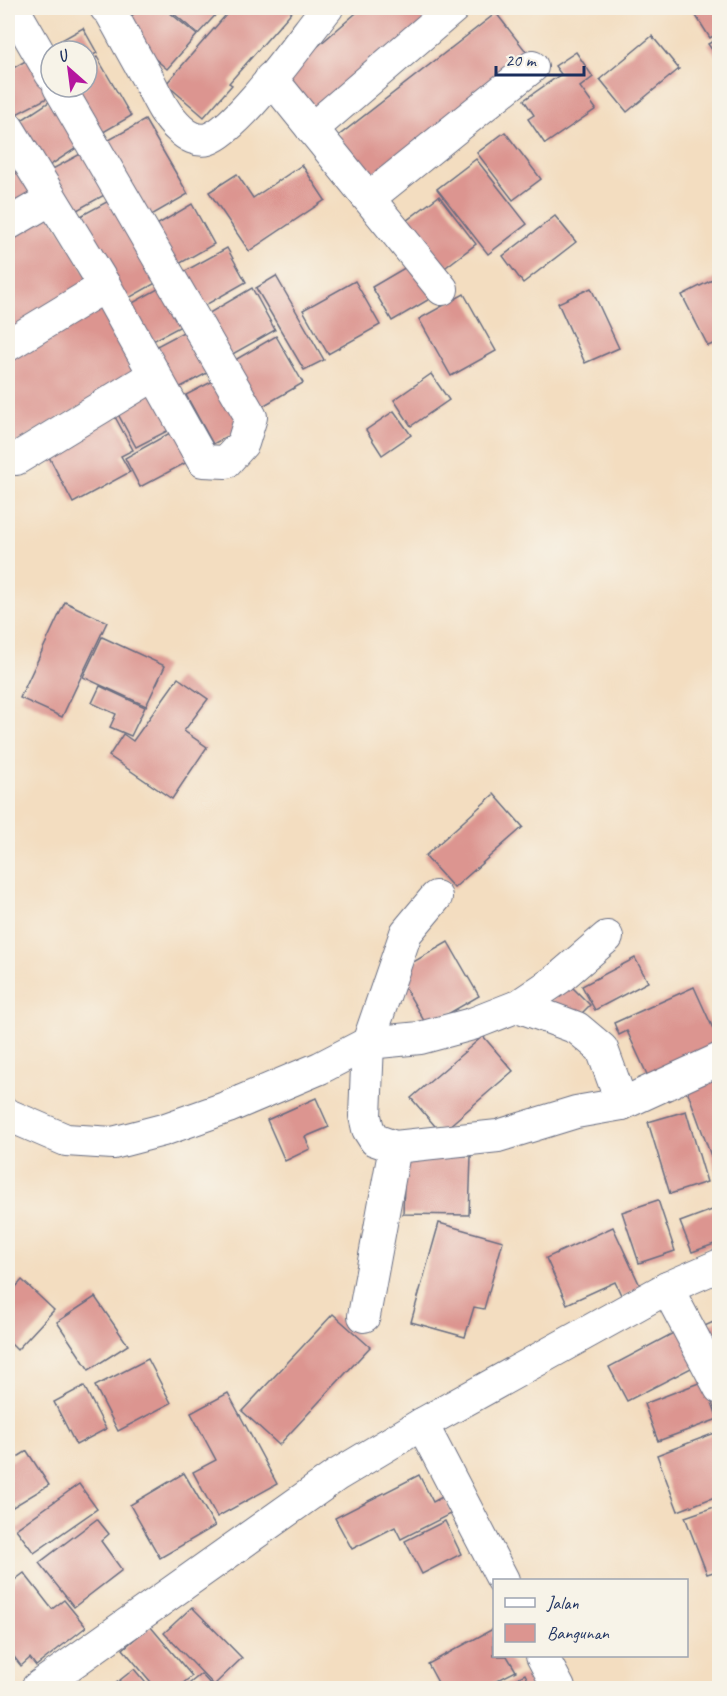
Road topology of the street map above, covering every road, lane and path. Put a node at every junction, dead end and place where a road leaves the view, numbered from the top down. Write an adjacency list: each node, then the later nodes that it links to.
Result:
1 (12, 8): 5 (street)
2 (327, 8): 7 (street)
3 (453, 8): 10 (street)
4 (110, 9): 7 (street)
5 (39, 54)
6 (532, 67): 11 (street)
7 (271, 78): 10 (street)
8 (66, 99): 17 (street)
9 (8, 128): 12 (street)
10 (312, 129): 11 (street)
11 (369, 198): 15 (street)
12 (51, 199): 13 (street); 14 (street)
13 (8, 225)
14 (105, 286): 16 (street); 17 (street)
15 (442, 289)
16 (8, 345)
17 (154, 375): 18 (street)
18 (16, 459)
19 (436, 897): 22 (street)
20 (607, 937): 21 (street)
21 (518, 1006): 22 (street); 24 (street)
22 (368, 1043): 25 (street); 26 (street)
23 (720, 1059): 24 (street)
24 (622, 1104): 26 (street)
25 (8, 1115)
26 (395, 1147): 29 (street)
27 (720, 1264): 28 (street)
28 (667, 1288): 30 (street); 31 (street)
29 (364, 1316)
30 (720, 1388)
31 (422, 1425): 32 (street); 34 (street)
32 (502, 1579)
33 (543, 1657): 35 (street)
34 (37, 1689)
35 (559, 1689)

